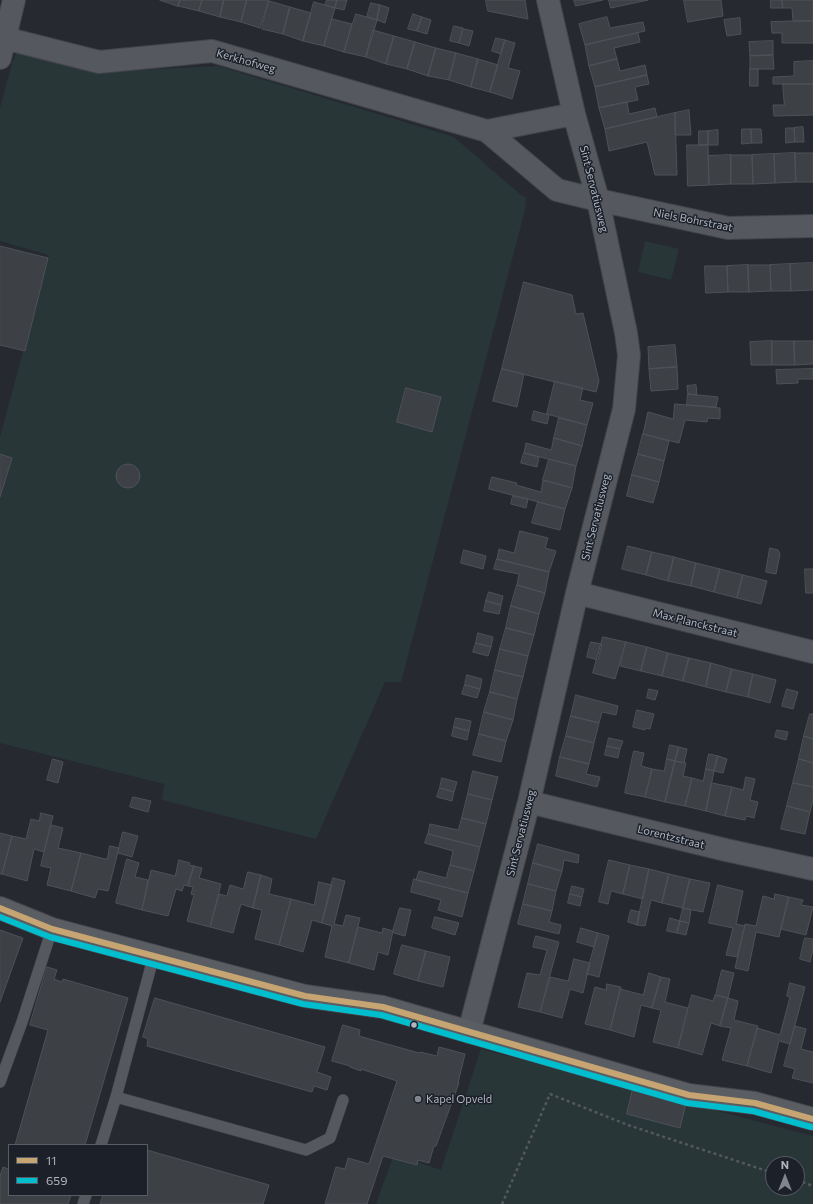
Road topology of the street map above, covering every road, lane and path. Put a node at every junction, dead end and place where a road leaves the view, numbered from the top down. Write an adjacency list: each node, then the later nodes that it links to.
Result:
1 (14, 0): 3 (street)
2 (548, 0): 4 (street, Sint Servatiusweg)
3 (2, 45): 5 (street, Kerkhofweg)
4 (574, 114): 5 (street, Kerkhofweg); 6 (street, Sint Servatiusweg)
5 (487, 132): 6 (street, Kerkhofweg)
6 (598, 200): 7 (street, Niels Bohrstraat); 8 (street, Sint Servatiusweg)
7 (813, 226)
8 (577, 593): 9 (street, Max Planckstraat); 10 (street, Sint Servatiusweg)
9 (813, 652)
10 (529, 802): 11 (street, Lorentzstraat); 15 (street, Sint Servatiusweg)
11 (813, 869)
12 (0, 908): 13 (street)
13 (52, 929): 14 (street); 16 (lane)
14 (154, 955): 15 (street); 17 (lane)
15 (469, 1032): 19 (street)
16 (0, 1082)
17 (116, 1097): 18 (lane); 20 (lane)
18 (343, 1100)
19 (813, 1119)
20 (101, 1144)
21 (765, 1170): 22 (path)
22 (502, 1204)

